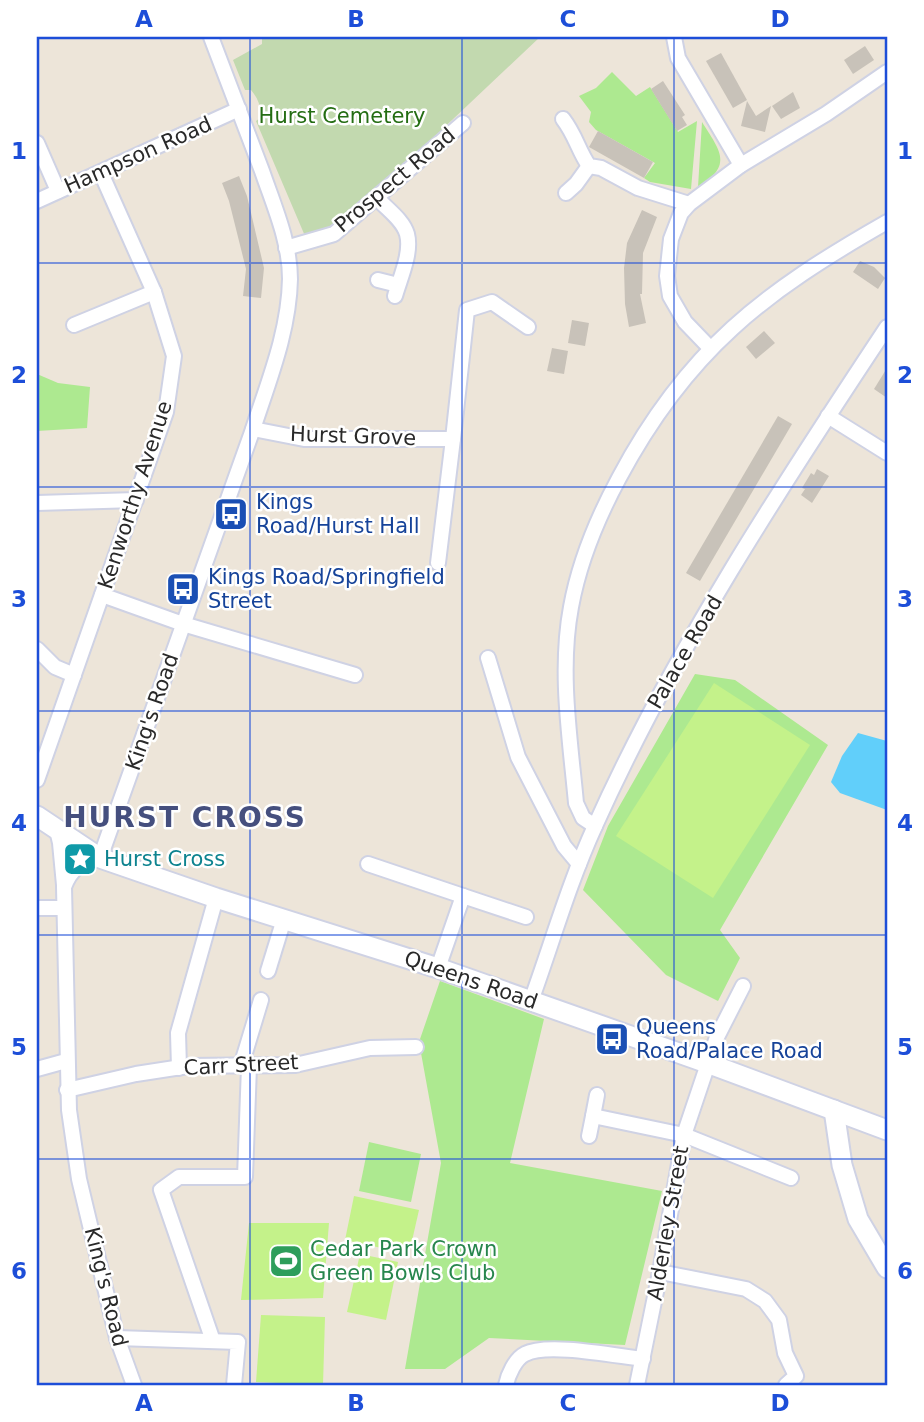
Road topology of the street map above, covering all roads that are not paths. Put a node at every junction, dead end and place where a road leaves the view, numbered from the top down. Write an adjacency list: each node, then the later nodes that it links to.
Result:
1 (211, 37): 4 (street, King's Road)
2 (674, 37): 8 (street)
3 (887, 72): 8 (street)
4 (239, 109): 10 (street, Hampson Road); 17 (street, King's Road)
5 (563, 119): 9 (street)
6 (463, 123): 13 (street, Prospect Road)
7 (37, 144): 11 (street)
8 (741, 165): 15 (street)
9 (589, 166): 12 (street); 15 (street)
10 (101, 173): 11 (street, Hampson Road); 19 (street, Kenworthy Avenue)
11 (58, 191): 14 (street, Hampson Road)
12 (566, 193)
13 (378, 199): 17 (street, Prospect Road); 18 (street)
14 (37, 201)
15 (689, 204): 23 (street)
16 (887, 222): 23 (street)
17 (286, 248): 25 (street, King's Road)
18 (378, 280)
19 (154, 292): 20 (street); 28 (street, Kenworthy Avenue)
20 (74, 325)
21 (528, 327): 26 (street)
22 (887, 327): 24 (street, Palace Road)
23 (710, 348): 39 (street)
24 (828, 416): 27 (street); 39 (street, Palace Road)
25 (253, 429): 26 (street, Hurst Grove); 32 (street, King's Road)
26 (453, 439): 30 (street)
27 (887, 453)
28 (136, 500): 29 (street); 31 (street, Kenworthy Avenue)
29 (37, 503)
30 (438, 564)
31 (103, 595): 32 (street); 35 (street, Kenworthy Avenue)
32 (183, 624): 36 (street); 41 (street, King's Road)
33 (37, 649): 35 (street)
34 (488, 659): 43 (street)
35 (75, 675): 37 (street, Kenworthy Avenue)
36 (355, 675)
37 (37, 780)
38 (37, 816): 40 (main road, Queens Road)
39 (595, 826): 43 (street, Palace Road)
40 (57, 830): 41 (main road, Queens Road); 44 (street, King's Road)
41 (100, 858): 44 (street); 46 (main road, Queens Road)
42 (368, 864): 45 (street)
43 (579, 864): 55 (street, Palace Road)
44 (64, 887): 48 (street, King's Road)
45 (463, 896): 49 (street); 51 (street)
46 (216, 898): 50 (main road, Queens Road); 60 (street)
47 (37, 908): 48 (street)
48 (64, 908): 57 (street, King's Road)
49 (526, 917)
50 (284, 919): 51 (main road, Queens Road); 52 (street)
51 (438, 968): 55 (main road, Queens Road)
52 (268, 971)
53 (743, 986): 58 (street, Alderley Street)
54 (261, 1000): 59 (street)
55 (531, 1001): 58 (main road, Queens Road)
56 (416, 1047): 59 (street, Carr Street)
57 (66, 1061): 61 (street); 62 (street, King's Road)
58 (707, 1063): 64 (main road, Queens Road); 67 (street, Alderley Street)
59 (245, 1066): 60 (street, Carr Street); 73 (street)
60 (179, 1068): 62 (street, Carr Street)
61 (37, 1069)
62 (67, 1090): 72 (street, King's Road)
63 (597, 1095): 65 (street)
64 (834, 1110): 66 (main road, Queens Road); 70 (main road)
65 (593, 1116): 67 (street); 68 (street)
66 (887, 1130)
67 (684, 1135): 69 (street); 71 (street, Alderley Street)
68 (589, 1136)
69 (791, 1178)
70 (887, 1268)
71 (660, 1272): 74 (street, Alderley Street); 75 (street)
72 (117, 1338): 73 (street); 76 (street, King's Road)
73 (213, 1340): 77 (street)
74 (643, 1359): 78 (street); 79 (street, Alderley Street)
75 (795, 1382)
76 (134, 1385)
77 (234, 1385)
78 (506, 1385)
79 (637, 1385)

